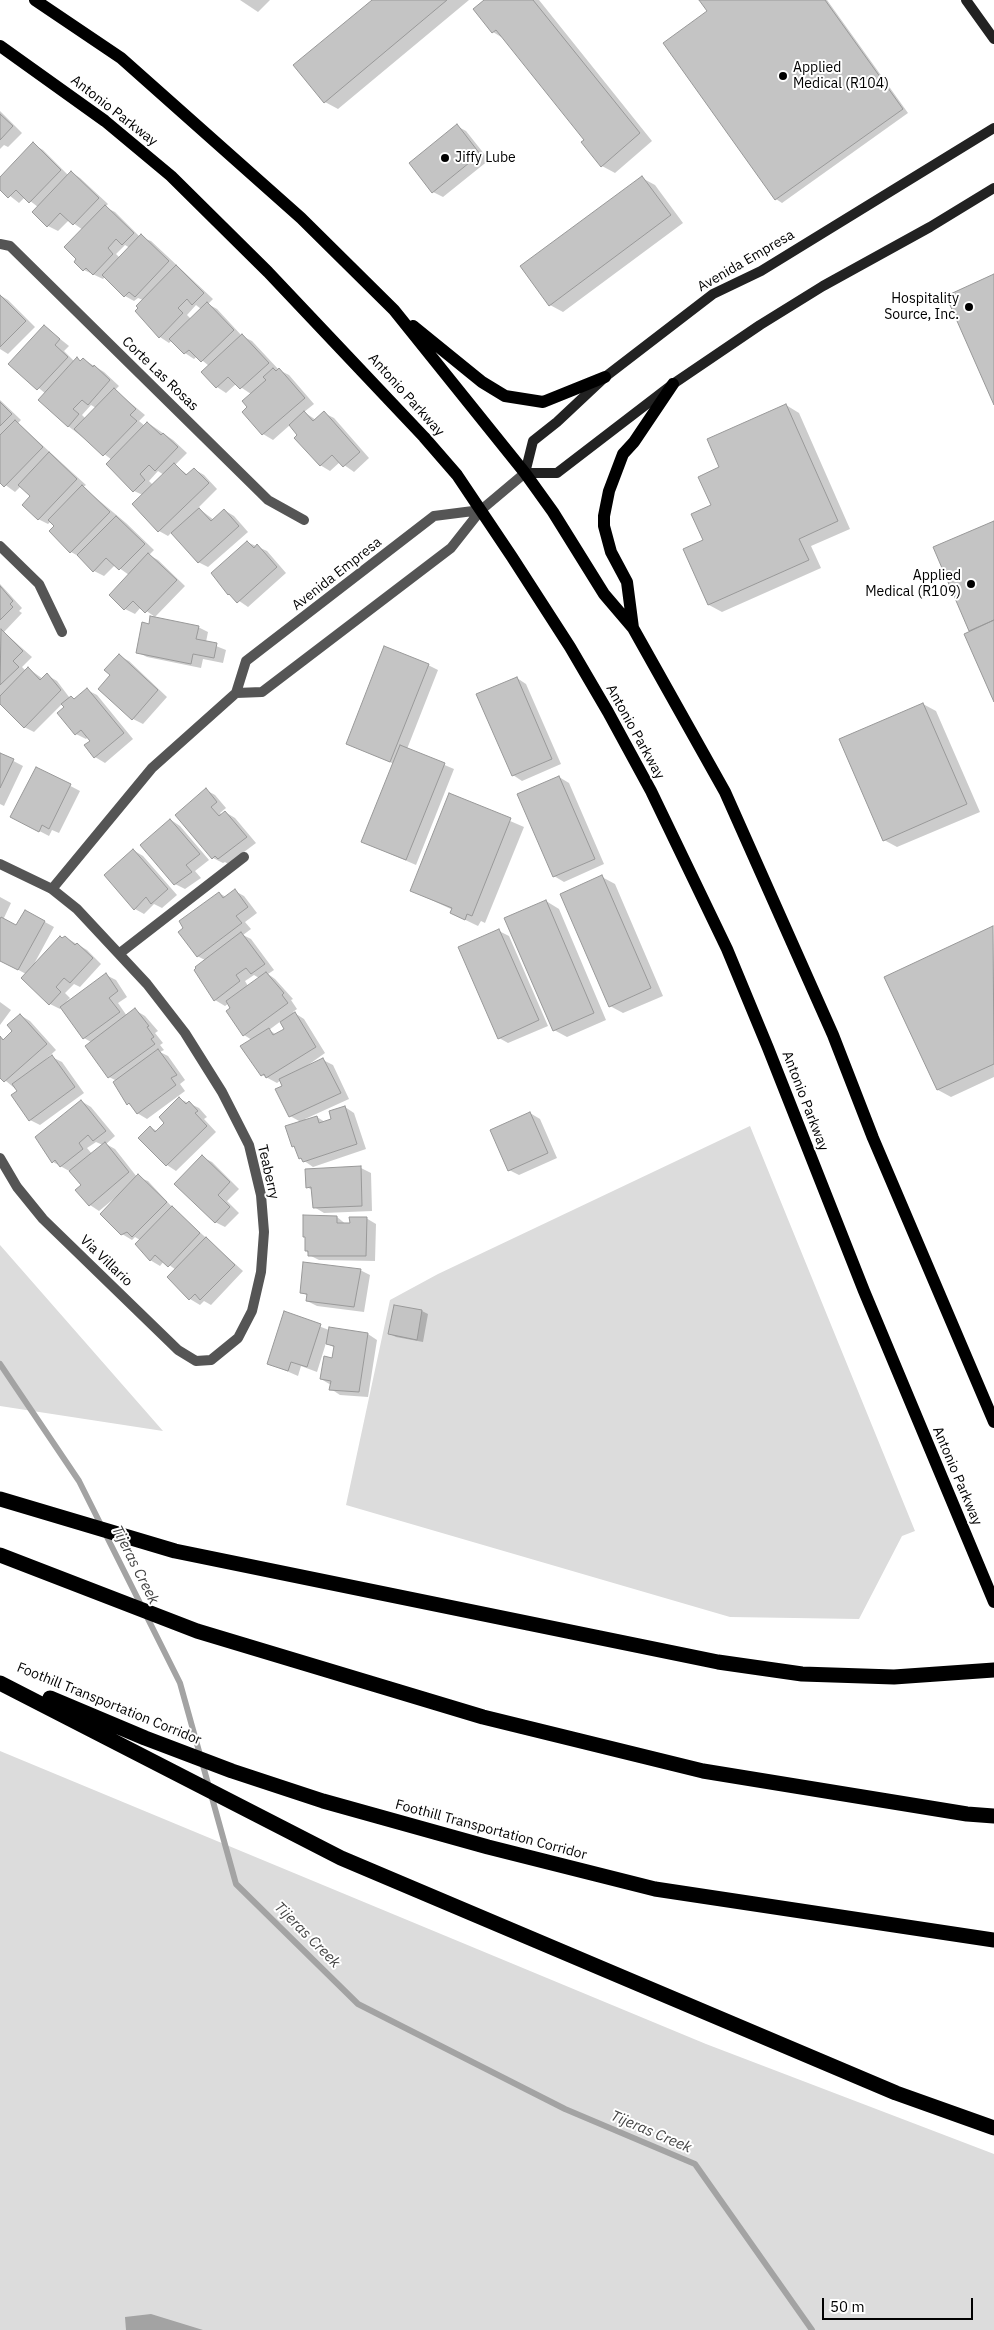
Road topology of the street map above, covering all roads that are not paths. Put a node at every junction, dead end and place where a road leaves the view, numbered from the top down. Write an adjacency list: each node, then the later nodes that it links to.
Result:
1 (35, 0): 8 (main road)
2 (966, 0): 3 (main road)
3 (994, 39)
4 (0, 46): 12 (main road, Antonio Parkway)
5 (994, 128): 9 (main road, Avenida Empresa)
6 (994, 188): 10 (main road)
7 (0, 244): 13 (street, Corte Las Rosas)
8 (394, 310): 9 (main road); 11 (main road)
9 (605, 377): 11 (main road, Avenida Empresa)
10 (673, 384): 11 (main road); 15 (main road)
11 (525, 474): 12 (street); 15 (main road)
12 (481, 510): 17 (street); 17 (street, Avenida Empresa); 27 (main road, Antonio Parkway)
13 (304, 520)
14 (0, 546): 16 (street)
15 (633, 628): 24 (main road)
16 (62, 632)
17 (236, 694): 20 (street)
18 (244, 857): 21 (street)
19 (0, 864): 20 (street, Teaberry)
20 (52, 890): 21 (street, Teaberry)
21 (120, 953): 23 (street, Teaberry)
22 (0, 1158): 23 (street, Via Villario)
23 (211, 1360)
24 (994, 1422)
25 (0, 1499): 28 (highway)
26 (0, 1555): 31 (highway)
27 (994, 1602)
28 (994, 1670)
29 (0, 1677): 32 (highway, Foothill Transportation Corridor)
30 (0, 1683): 33 (highway)
31 (994, 1816)
32 (994, 1940)
33 (994, 2128)

